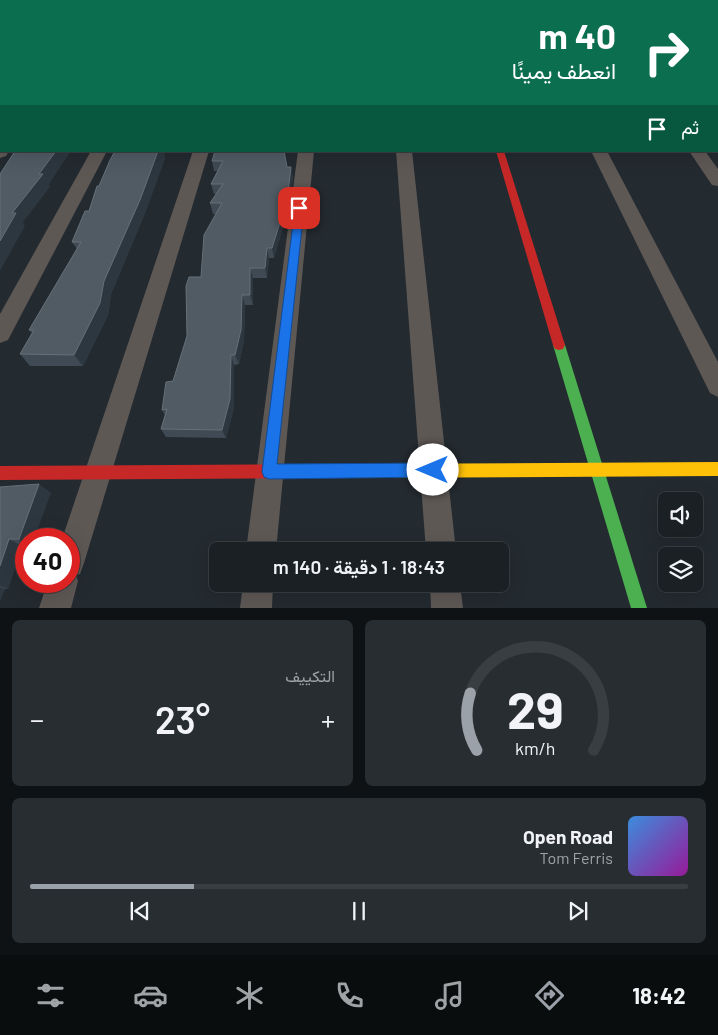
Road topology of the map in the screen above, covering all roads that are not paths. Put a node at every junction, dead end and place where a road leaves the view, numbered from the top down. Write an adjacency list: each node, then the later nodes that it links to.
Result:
1 (98, 152): 9 (street)
2 (202, 152): 15 (street)
3 (306, 152): 14 (street)
4 (404, 152): 13 (street)
5 (500, 152): 12 (street)
6 (600, 152): 10 (street)
7 (697, 152): 8 (street)
8 (718, 181)
9 (0, 334)
10 (718, 386)
11 (718, 468): 12 (street)
12 (596, 469): 13 (street); 26 (street)
13 (433, 470): 14 (street); 19 (street)
14 (269, 472): 15 (street); 18 (street)
15 (97, 473): 16 (street); 17 (street)
16 (0, 474)
17 (80, 528)
18 (262, 542)
19 (440, 542)
20 (257, 592): 24 (street)
21 (446, 592): 25 (street)
22 (59, 593): 23 (street)
23 (55, 608)
24 (256, 608)
25 (447, 608)
26 (639, 608)

